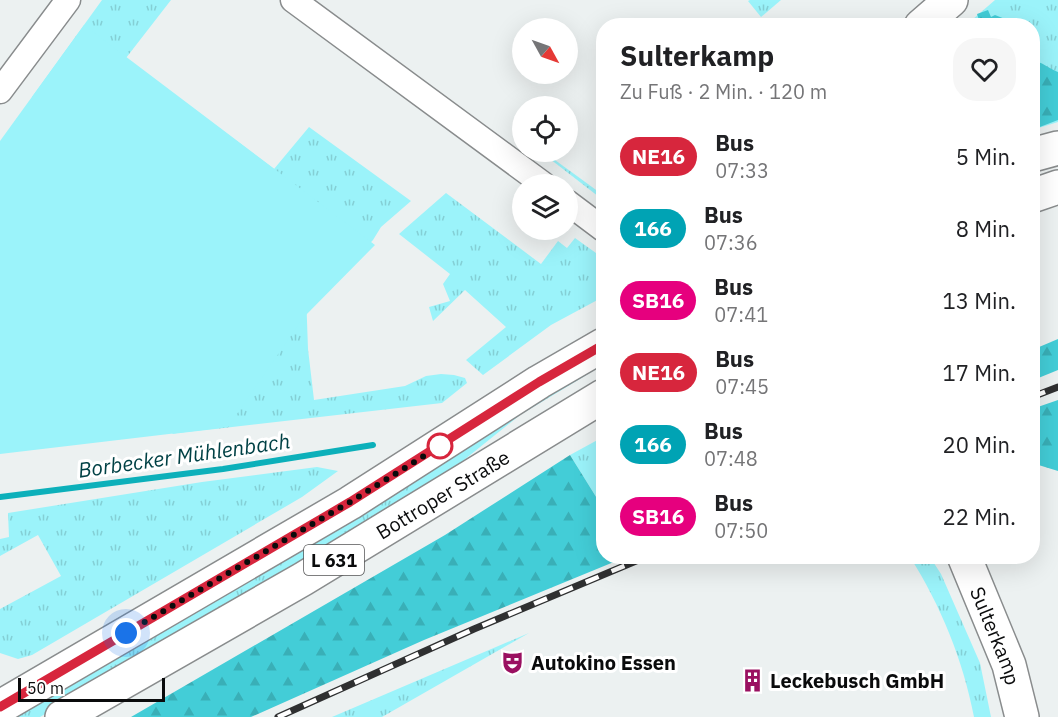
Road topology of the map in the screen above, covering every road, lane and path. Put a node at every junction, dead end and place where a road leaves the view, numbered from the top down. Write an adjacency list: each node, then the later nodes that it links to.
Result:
1 (68, 0): 5 (street)
2 (293, 0): 8 (street)
3 (951, 0): 4 (main road)
4 (930, 18)
5 (0, 91)
6 (1058, 148): 7 (main road)
7 (1040, 154)
8 (529, 174)
9 (1058, 187): 10 (main road)
10 (1040, 193)
11 (578, 210): 12 (street)
12 (596, 224)
13 (596, 349): 16 (main road, Bottroper Straße / L 631)
14 (596, 400): 19 (main road, Bottroper Straße / L 631)
15 (967, 564): 20 (main road, Sulterkamp)
16 (45, 681): 17 (main road); 18 (main road, Bottroper Straße / L 631)
17 (0, 682)
18 (0, 707)
19 (62, 717)
20 (1022, 717)

